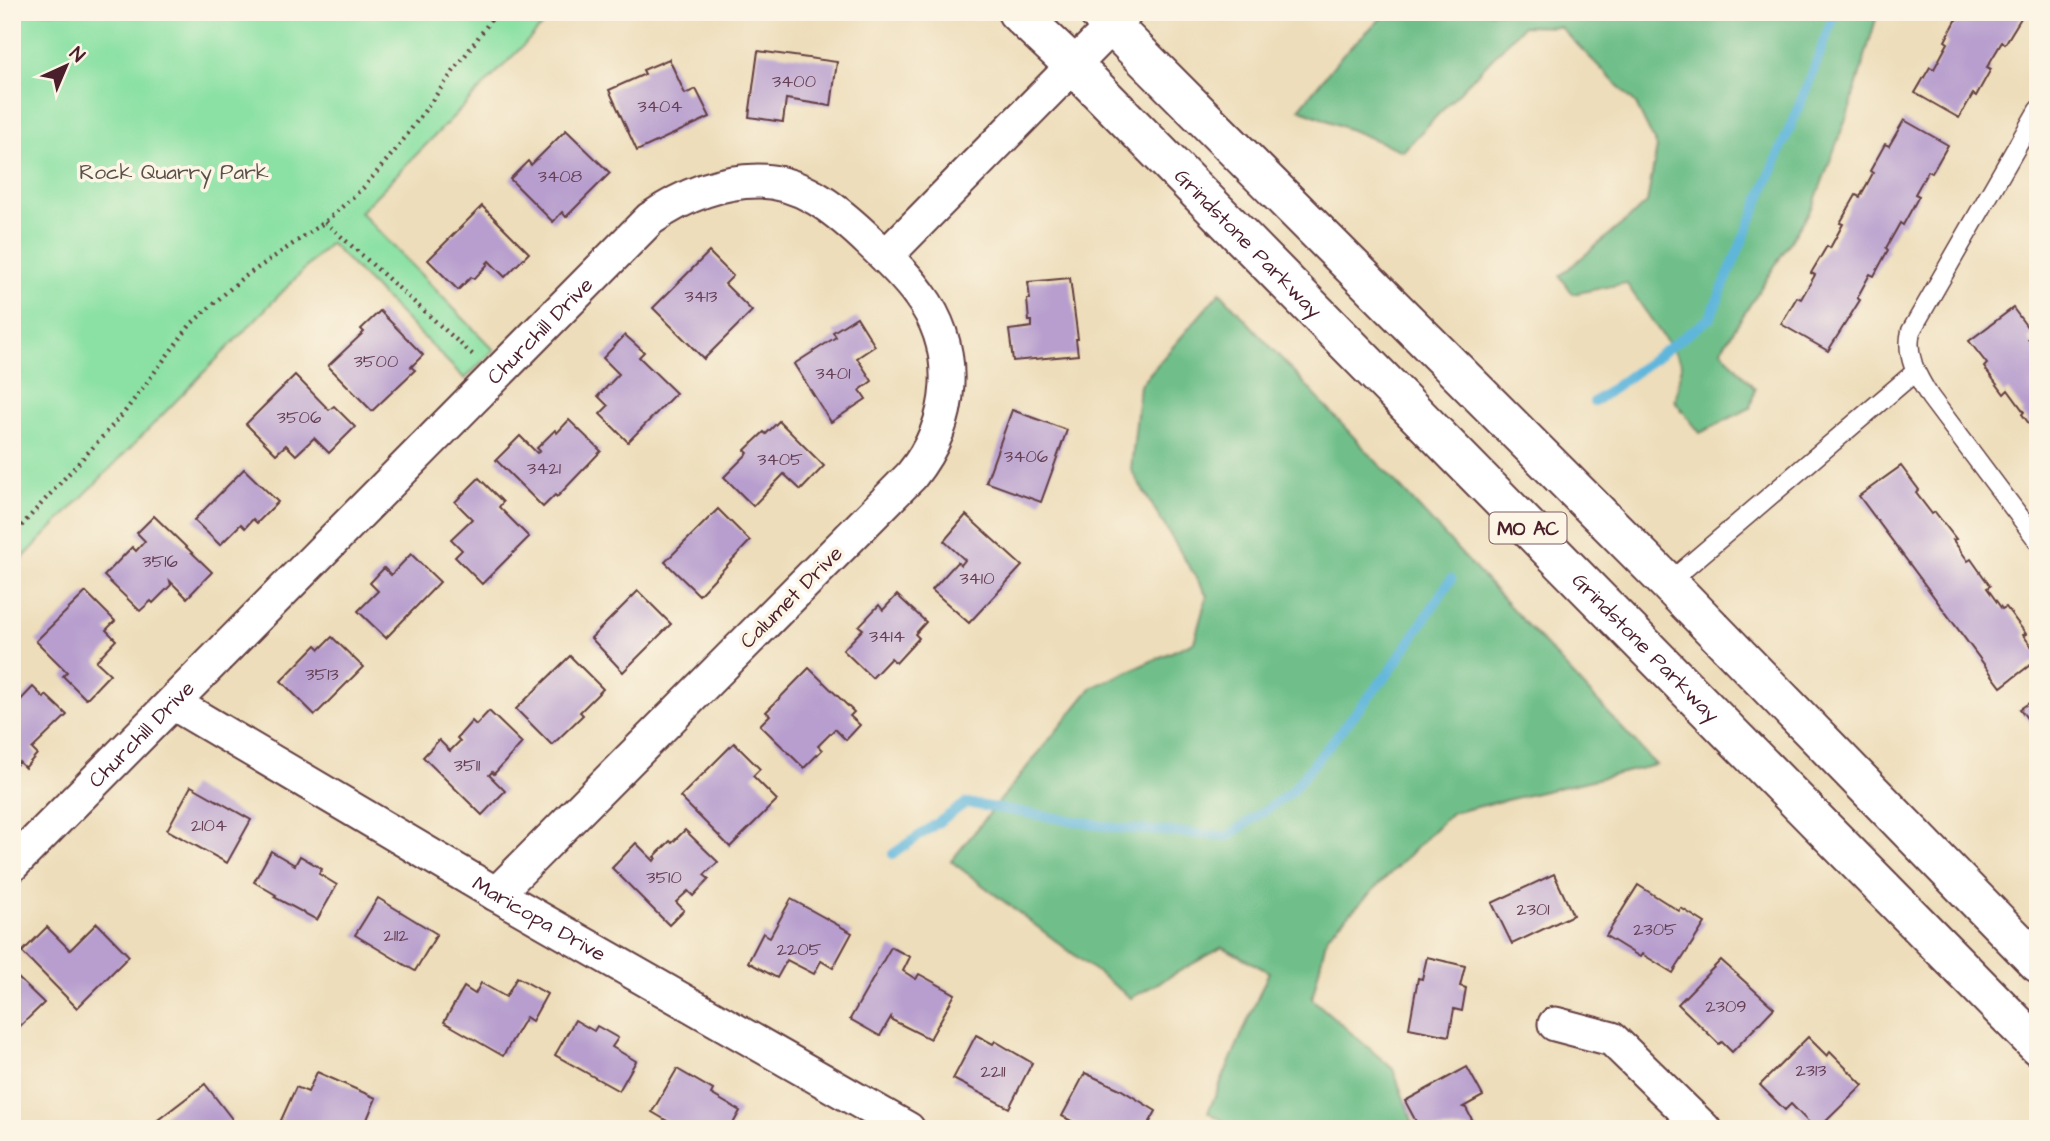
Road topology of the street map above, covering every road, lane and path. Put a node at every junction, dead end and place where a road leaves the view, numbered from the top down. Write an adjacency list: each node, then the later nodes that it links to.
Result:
1 (492, 12): 6 (path)
2 (1017, 12): 4 (main road, Grindstone Parkway / MO AC)
3 (1112, 16): 4 (street); 12 (main road, MO AC)
4 (1073, 65): 7 (street); 18 (main road, Grindstone Parkway / MO AC)
5 (2038, 110): 8 (lane)
6 (325, 222): 9 (path); 10 (path)
7 (886, 256): 9 (street, Churchill Drive); 15 (street, Calumet Drive)
8 (1915, 372): 11 (lane); 12 (lane)
9 (497, 376): 13 (street, Churchill Drive)
10 (12, 536)
11 (2038, 541)
12 (1668, 583): 16 (main road, MO AC)
13 (173, 704): 14 (street, Churchill Drive); 15 (street, Maricopa Drive)
14 (12, 865)
15 (496, 894): 19 (street, Maricopa Drive)
16 (2038, 963)
17 (1555, 1024): 20 (street)
18 (2034, 1045)
19 (908, 1129)
20 (1704, 1129)

